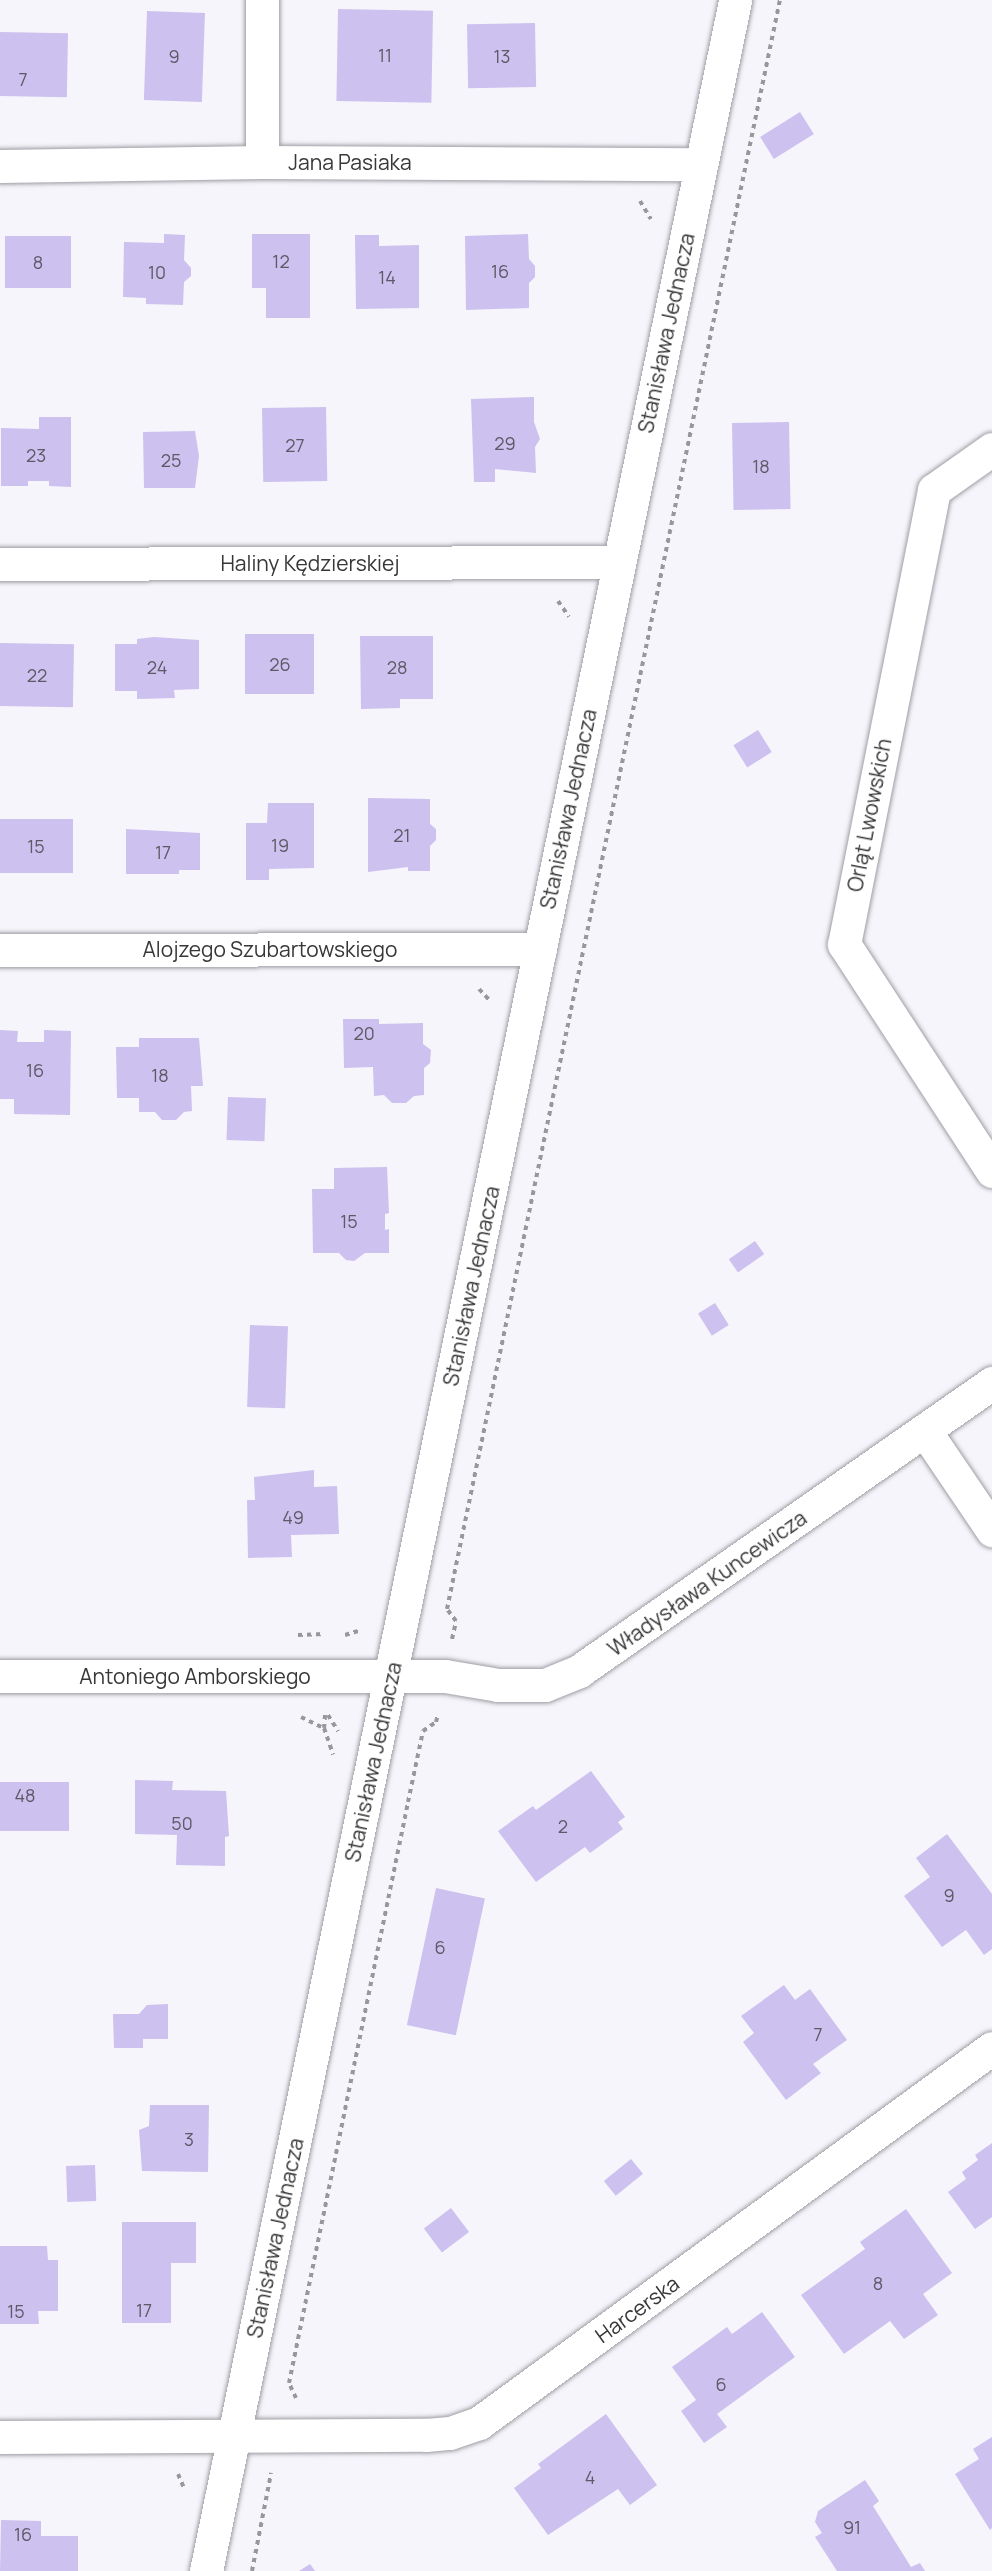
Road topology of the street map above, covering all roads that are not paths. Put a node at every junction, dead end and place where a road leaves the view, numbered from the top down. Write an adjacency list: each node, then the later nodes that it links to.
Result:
1 (262, 0): 3 (street)
2 (735, 0): 4 (street, Stanisława Jednacza)
3 (262, 162): 4 (street, Jana Pasiaka); 5 (street, Jana Pasiaka)
4 (701, 164): 7 (street, Stanisława Jednacza)
5 (0, 166)
6 (992, 449): 11 (street, Orląt Lwowskich)
7 (619, 562): 8 (street, Haliny Kędzierskiej); 9 (street, Stanisława Jednacza)
8 (0, 564)
9 (540, 949): 10 (street, Alojzego Szubartowskiego); 16 (street, Stanisława Jednacza)
10 (0, 950)
11 (992, 1171)
12 (992, 1383): 13 (street, Władysława Kuncewicza)
13 (925, 1431): 14 (street); 16 (street, Władysława Kuncewicza)
14 (992, 1530)
15 (0, 1676): 16 (street, Antoniego Amborskiego)
16 (391, 1676): 18 (street, Stanisława Jednacza)
17 (992, 2048): 18 (street, Harcerska)
18 (234, 2435): 19 (street, Harcerska); 20 (street, Stanisława Jednacza)
19 (0, 2437)
20 (206, 2571)

